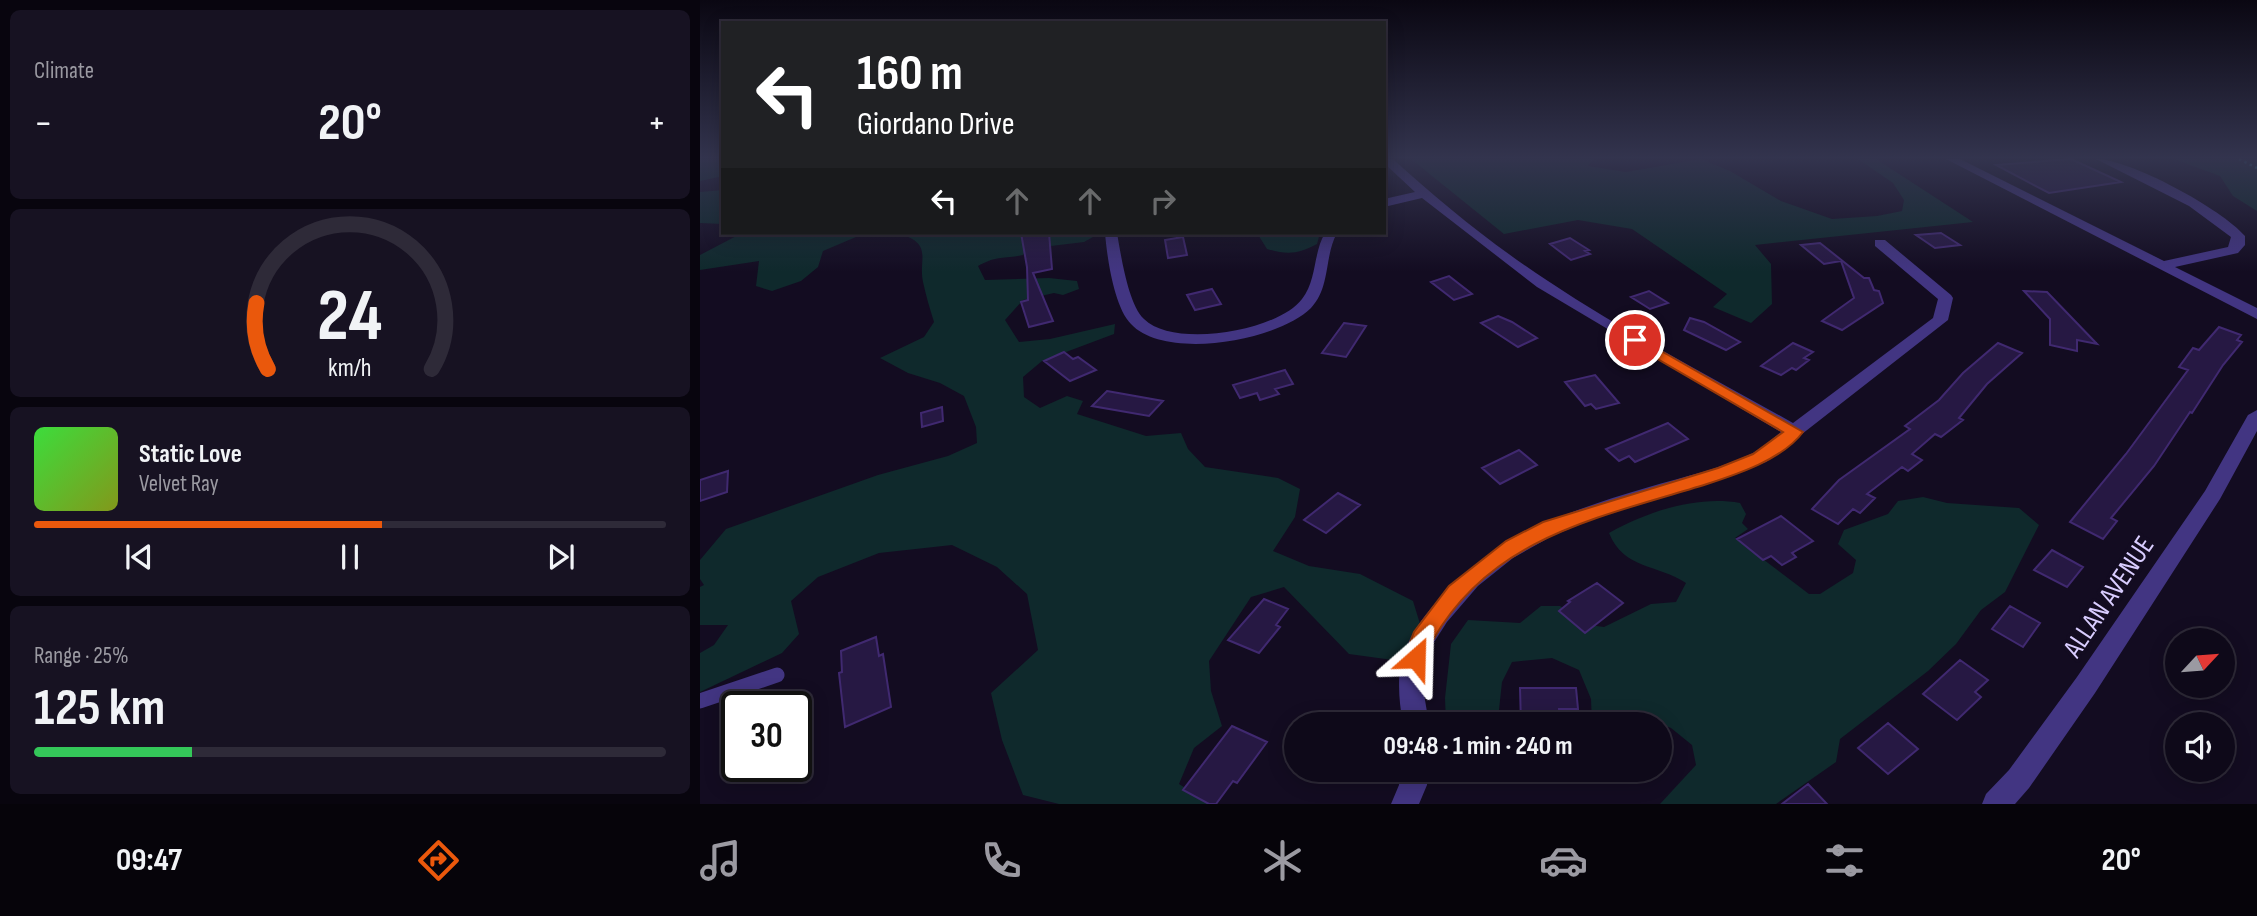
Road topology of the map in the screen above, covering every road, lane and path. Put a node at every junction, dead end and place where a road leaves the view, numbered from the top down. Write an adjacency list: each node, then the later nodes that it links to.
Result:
1 (1413, 197): 5 (street)
2 (1427, 197): 12 (street)
3 (2025, 197): 9 (street)
4 (2178, 197): 9 (street)
5 (1386, 203)
6 (1111, 235): 7 (street)
7 (1330, 235)
8 (1880, 243): 12 (street)
9 (2162, 266): 10 (street)
10 (2257, 314)
11 (2257, 415): 18 (street, ALLAN AVENUE)
12 (1795, 432): 15 (street)
13 (777, 675): 14 (lane)
14 (700, 701)
15 (1414, 712)
16 (1413, 782): 17 (street)
17 (1405, 804)
18 (1996, 804)

